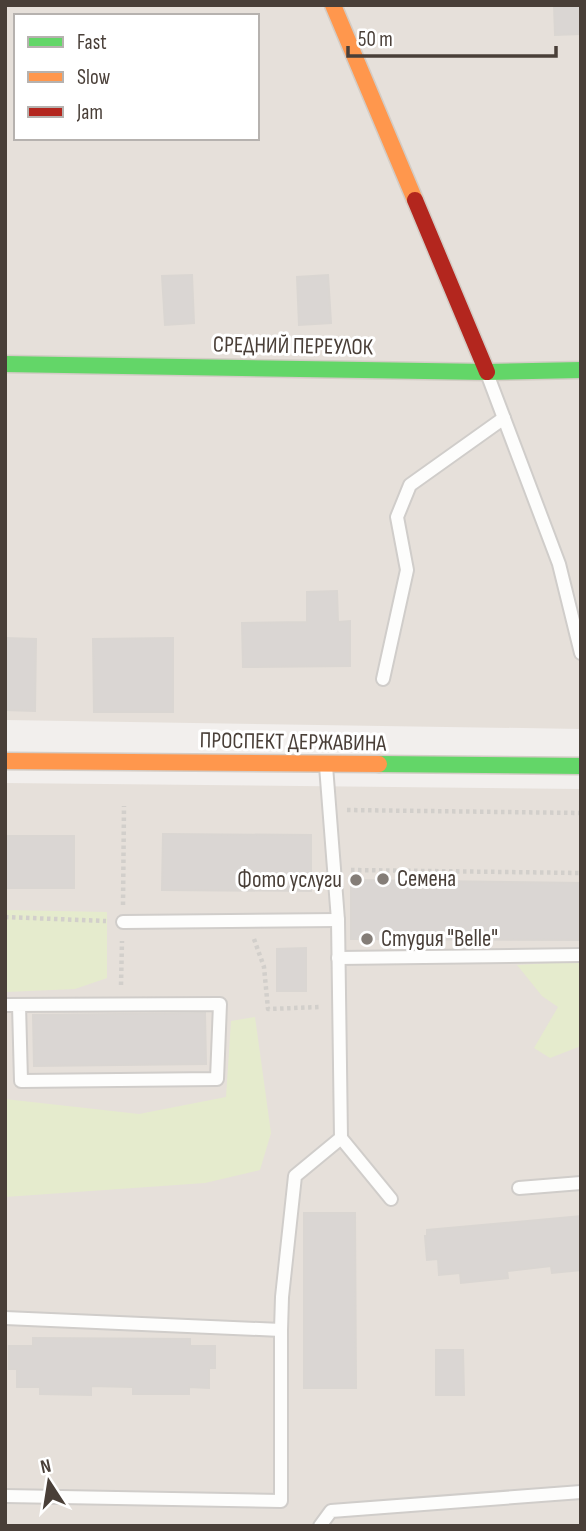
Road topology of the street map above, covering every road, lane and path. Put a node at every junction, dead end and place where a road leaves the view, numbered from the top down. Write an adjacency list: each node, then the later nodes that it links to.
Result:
1 (333, 5): 4 (street)
2 (5, 363): 4 (street, СРЕДНИЙ ПЕРЕУЛОК)
3 (581, 370): 4 (street, СРЕДНИЙ ПЕРЕУЛОК)
4 (487, 372): 5 (lane)
5 (504, 418): 6 (lane); 7 (lane)
6 (581, 653)
7 (383, 679)
8 (5, 761): 9 (street, ПРОСПЕКТ ДЕРЖАВИНА)
9 (326, 765): 10 (street, ПРОСПЕКТ ДЕРЖАВИНА); 11 (lane)
10 (581, 766)
11 (329, 810): 12 (path); 13 (lane)
12 (581, 813)
13 (332, 870): 14 (path); 17 (lane)
14 (581, 873)
15 (5, 916): 18 (path)
16 (248, 920): 17 (lane); 18 (lane); 23 (path)
17 (338, 920): 20 (lane)
18 (122, 922)
19 (581, 956): 20 (lane)
20 (338, 958): 23 (lane)
21 (5, 1005): 22 (lane)
22 (19, 1005): 22 (lane)
23 (339, 1007): 24 (lane)
24 (341, 1138): 27 (lane); 29 (lane)
25 (581, 1183): 26 (lane)
26 (519, 1188)
27 (391, 1199)
28 (5, 1318): 29 (lane)
29 (281, 1330): 31 (lane)
30 (581, 1492): 32 (lane)
31 (5, 1496)
32 (320, 1526)

